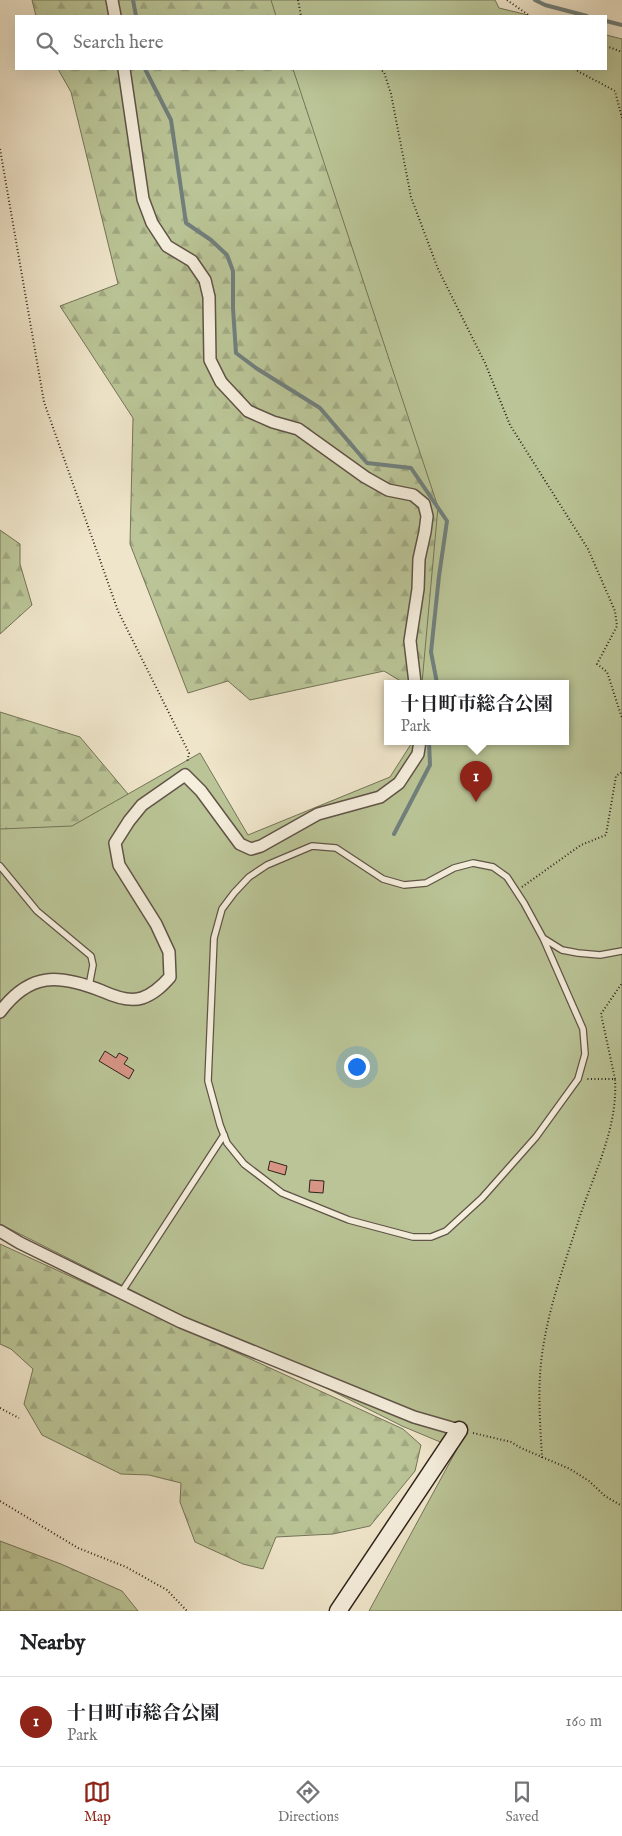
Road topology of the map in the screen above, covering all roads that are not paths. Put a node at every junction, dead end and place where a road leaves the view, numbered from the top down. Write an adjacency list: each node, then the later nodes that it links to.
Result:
1 (112, 0): 2 (street)
2 (115, 15)
3 (124, 70): 4 (street)
4 (415, 680)
5 (419, 745): 9 (street)
6 (0, 866): 9 (lane)
7 (543, 938): 8 (lane); 11 (lane); 11 (lane)
8 (622, 951)
9 (89, 986): 10 (street)
10 (0, 1012)
11 (224, 1135): 13 (lane)
12 (0, 1231): 13 (street)
13 (121, 1293): 14 (street)
14 (459, 1430): 15 (street)
15 (338, 1611)

